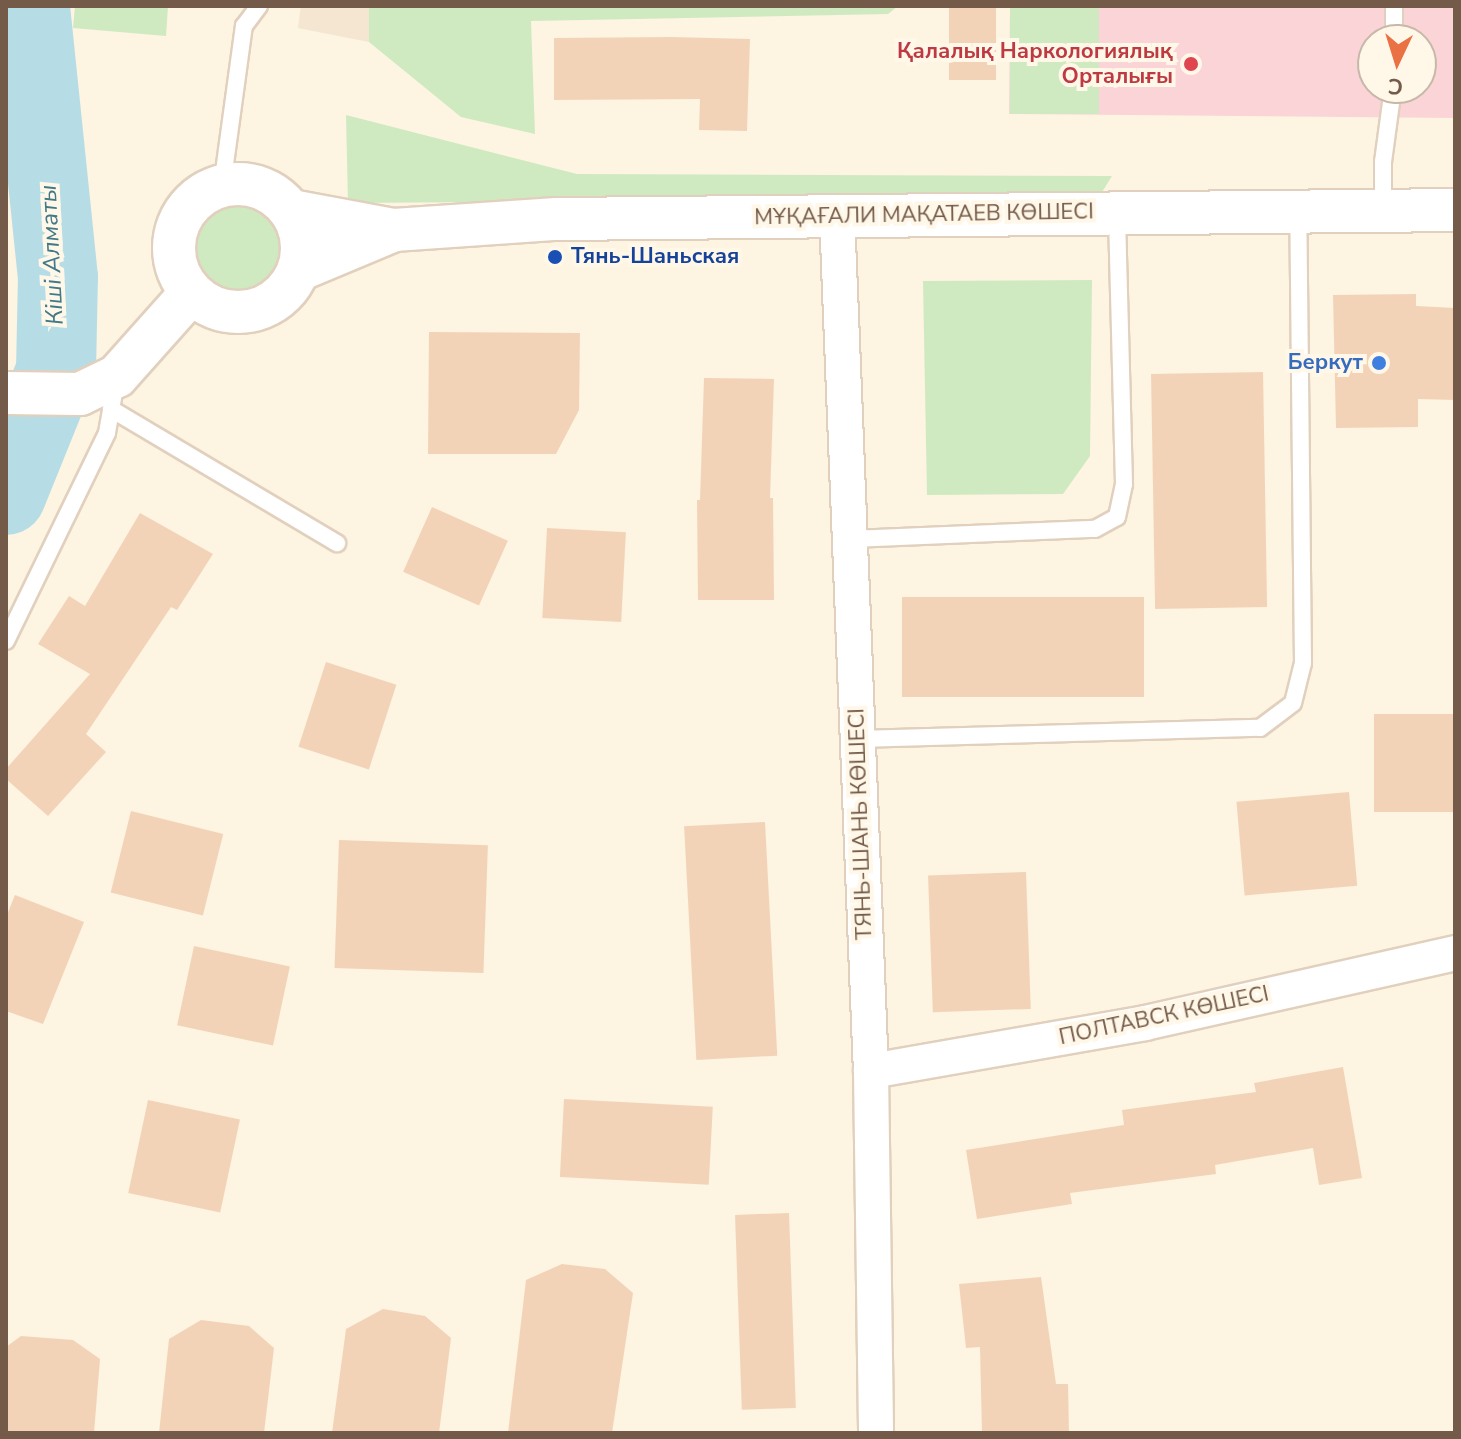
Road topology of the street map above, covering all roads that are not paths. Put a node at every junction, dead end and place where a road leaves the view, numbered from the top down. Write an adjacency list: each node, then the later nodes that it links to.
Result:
1 (259, 6): 3 (lane)
2 (1391, 104): 6 (lane)
3 (222, 186): 5 (street); 12 (street)
4 (1455, 210): 6 (street, МҰҚАҒАЛИ МАҚАТАЕВ КӨШЕСІ)
5 (291, 211): 10 (street, МҰҚАҒАЛИ МАҚАТАЕВ КӨШЕСІ); 11 (street)
6 (1382, 212): 8 (street, МҰҚАҒАЛИ МАҚАТАЕВ КӨШЕСІ)
7 (1117, 213): 8 (street, МҰҚАҒАЛИ МАҚАТАЕВ КӨШЕСІ); 9 (street, МҰҚАҒАЛИ МАҚАТАЕВ КӨШЕСІ); 15 (lane)
8 (1298, 213): 18 (lane)
9 (837, 215): 10 (street, МҰҚАҒАЛИ МАҚАТАЕВ КӨШЕСІ); 15 (street, ТЯНЬ-ШАНЬ КӨШЕСІ)
10 (394, 230): 11 (street, МҰҚАҒАЛИ МАҚАТАЕВ КӨШЕСІ)
11 (299, 270): 12 (street)
12 (191, 293): 14 (street)
13 (13, 392): 14 (street)
14 (101, 393): 16 (lane); 17 (lane)
15 (852, 539): 18 (street, ТЯНЬ-ШАНЬ КӨШЕСІ)
16 (337, 543)
17 (6, 641)
18 (857, 739): 20 (street, ТЯНЬ-ШАНЬ КӨШЕСІ)
19 (1455, 953): 20 (street, ПОЛТАВСК КӨШЕСІ)
20 (871, 1071): 21 (street, ТЯНЬ-ШАНЬ КӨШЕСІ)
21 (876, 1433)

